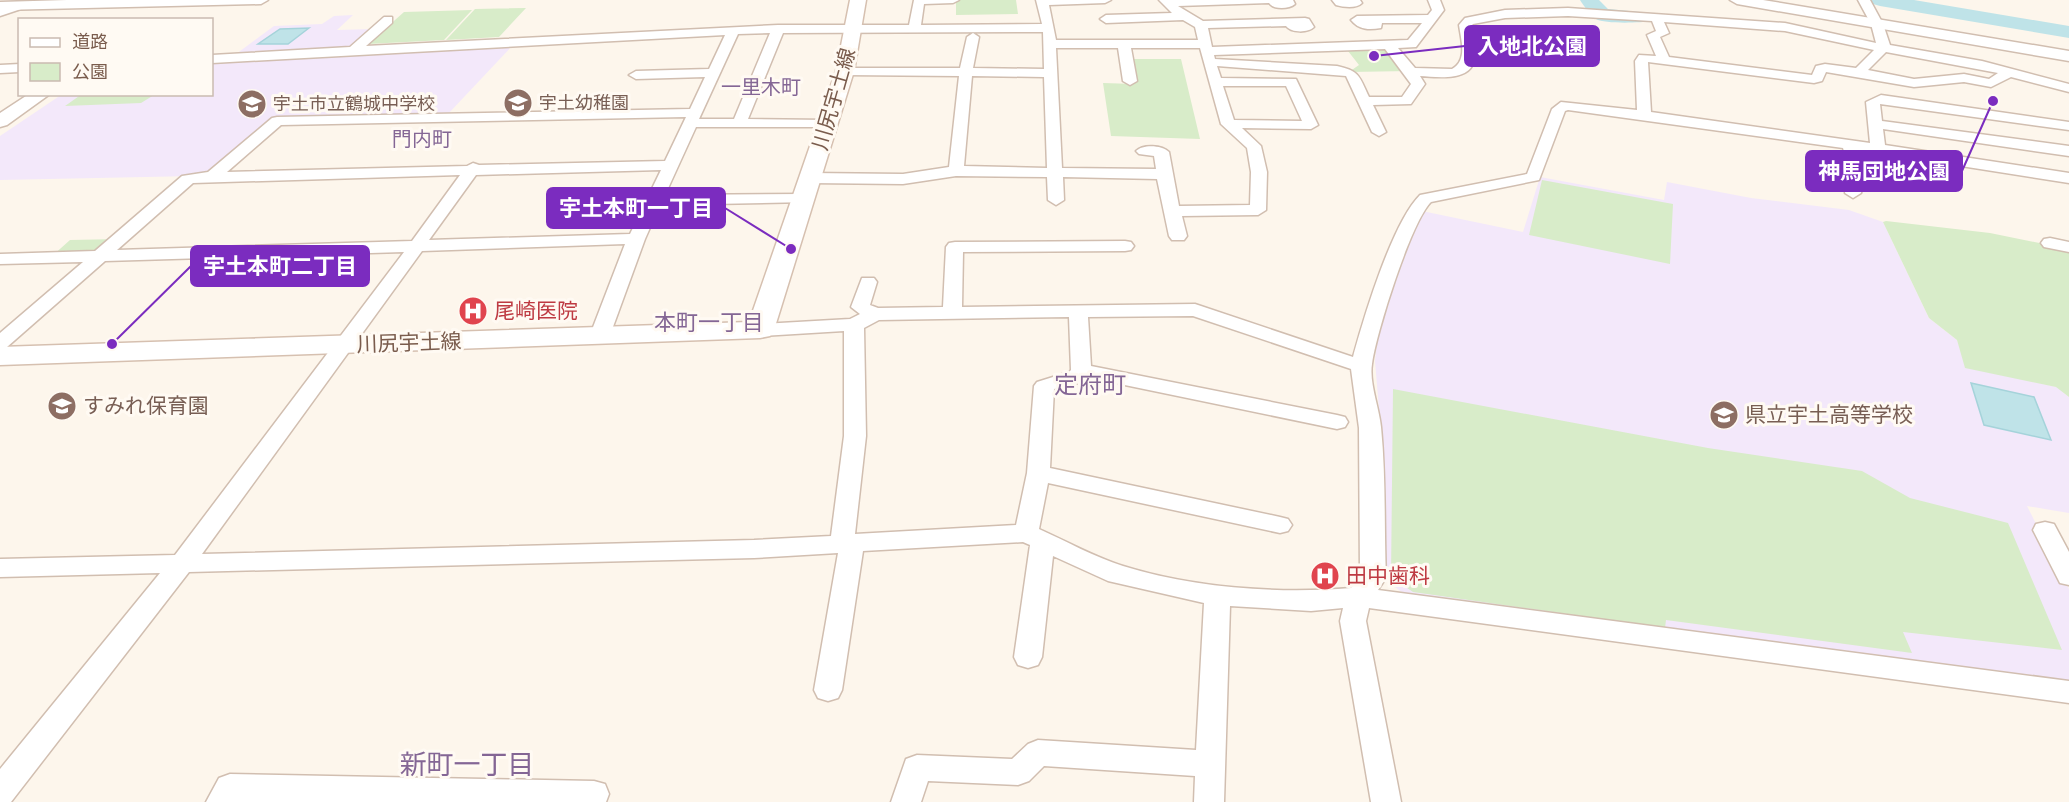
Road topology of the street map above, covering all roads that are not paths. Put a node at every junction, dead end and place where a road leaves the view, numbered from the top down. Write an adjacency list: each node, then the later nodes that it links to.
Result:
1 (261, 0): 13 (street)
2 (858, 0): 33 (main road, 川尻宇土線)
3 (953, 0): 34 (street)
4 (1105, 0): 14 (street)
5 (1268, 0): 15 (street)
6 (1273, 0): 7 (street)
7 (1287, 0)
8 (1338, 0): 9 (street)
9 (1354, 0)
10 (1547, 0): 16 (street)
11 (1737, 0): 30 (street)
12 (1864, 0): 30 (street)
13 (190, 1): 17 (street); 24 (street)
14 (1042, 1): 34 (street)
15 (1166, 1): 22 (street)
16 (1585, 1): 21 (street)
17 (29, 5): 18 (street); 20 (street)
18 (0, 6)
19 (1443, 11): 23 (street); 28 (street); 38 (street)
20 (0, 12)
21 (1597, 15): 23 (street); 26 (street)
22 (1185, 16): 25 (street); 31 (street)
23 (1484, 17): 51 (street)
24 (163, 18)
25 (1106, 19)
26 (1657, 19): 40 (street); 45 (street)
27 (388, 20): 41 (street)
28 (1373, 20)
29 (1290, 22): 31 (street)
30 (1877, 24): 40 (street); 43 (street)
31 (1201, 25): 42 (street)
32 (778, 29): 33 (street); 35 (street); 65 (street)
33 (852, 29): 34 (street); 49 (main road, 川尻宇土線)
34 (915, 29)
35 (733, 32): 41 (street); 54 (street)
36 (973, 37): 50 (street)
37 (1124, 44): 42 (street); 55 (street); 57 (street)
38 (1388, 44): 39 (street); 51 (street)
39 (1279, 48): 42 (street); 47 (street)
40 (1884, 48): 52 (street); 53 (street)
41 (353, 51): 44 (street)
42 (1206, 52): 47 (street); 58 (street)
43 (2069, 56)
44 (213, 59)
45 (1664, 60): 52 (street); 62 (street)
46 (18, 68): 48 (street)
47 (1291, 68): 61 (street)
48 (0, 69)
49 (845, 71): 50 (street); 66 (main road, 川尻宇土線)
50 (966, 72): 55 (street); 77 (street)
51 (1411, 72): 61 (street)
52 (1859, 72): 53 (street)
53 (2010, 72): 59 (street)
54 (713, 73): 56 (street); 63 (street)
55 (1052, 73): 78 (street)
56 (636, 75)
57 (1130, 81)
58 (1215, 82): 67 (street); 67 (street)
59 (2069, 88)
60 (39, 96): 64 (street)
61 (1365, 101): 70 (street)
62 (1644, 115): 71 (street); 105 (street)
63 (691, 118): 65 (street); 75 (street); 80 (street)
64 (0, 121)
65 (739, 123): 66 (street)
66 (828, 124): 82 (main road, 川尻宇土線)
67 (1228, 124): 86 (street)
68 (1875, 124): 69 (street); 72 (street); 74 (street)
69 (2069, 126)
70 (1398, 129)
71 (1848, 144): 72 (street); 83 (street)
72 (1878, 149): 81 (street)
73 (1144, 151): 79 (street)
74 (2069, 151)
75 (671, 165): 76 (street); 84 (street)
76 (472, 168): 80 (street); 90 (street)
77 (956, 171): 78 (street); 82 (street)
78 (1054, 173): 79 (street); 85 (street)
79 (1164, 174): 86 (street)
80 (213, 176): 93 (street)
81 (2069, 178)
82 (807, 188): 84 (street); 100 (main road, 川尻宇土線)
83 (1853, 193)
84 (654, 200): 88 (street)
85 (1056, 200)
86 (1174, 211): 87 (street)
87 (1178, 236)
88 (636, 239): 90 (street); 101 (street)
89 (2050, 243): 92 (street)
90 (416, 246): 93 (street); 103 (street)
91 (1125, 246): 97 (street)
92 (2069, 247)
93 (101, 255): 94 (street); 102 (street)
94 (0, 259)
95 (868, 282): 98 (street)
96 (1078, 310): 97 (street); 105 (street); 106 (street)
97 (952, 312): 98 (street)
98 (874, 314): 99 (street)
99 (854, 325): 100 (street); 112 (street)
100 (760, 330): 101 (main road, 川尻宇土線)
101 (600, 335): 103 (main road, 川尻宇土線)
102 (0, 343)
103 (345, 345): 104 (main road, 川尻宇土線); 113 (street)
104 (0, 356)
105 (1361, 366): 117 (street)
106 (1081, 370): 107 (street); 108 (street)
107 (1337, 422)
108 (1038, 473): 109 (street); 111 (street)
109 (1280, 525)
110 (2045, 530): 115 (street)
111 (1035, 537): 112 (street); 116 (street); 118 (street)
112 (847, 545): 113 (street); 119 (street)
113 (182, 562): 114 (street); 122 (street)
114 (0, 568)
115 (2069, 576)
116 (1216, 596): 117 (street); 121 (street)
117 (1358, 597): 120 (street); 127 (street)
118 (1028, 657)
119 (828, 690)
120 (2069, 692)
121 (1210, 764): 125 (street); 126 (street)
122 (0, 792)
123 (221, 802): 124 (street)
124 (591, 802)
125 (906, 802)
126 (1209, 802)
127 (1386, 802)

